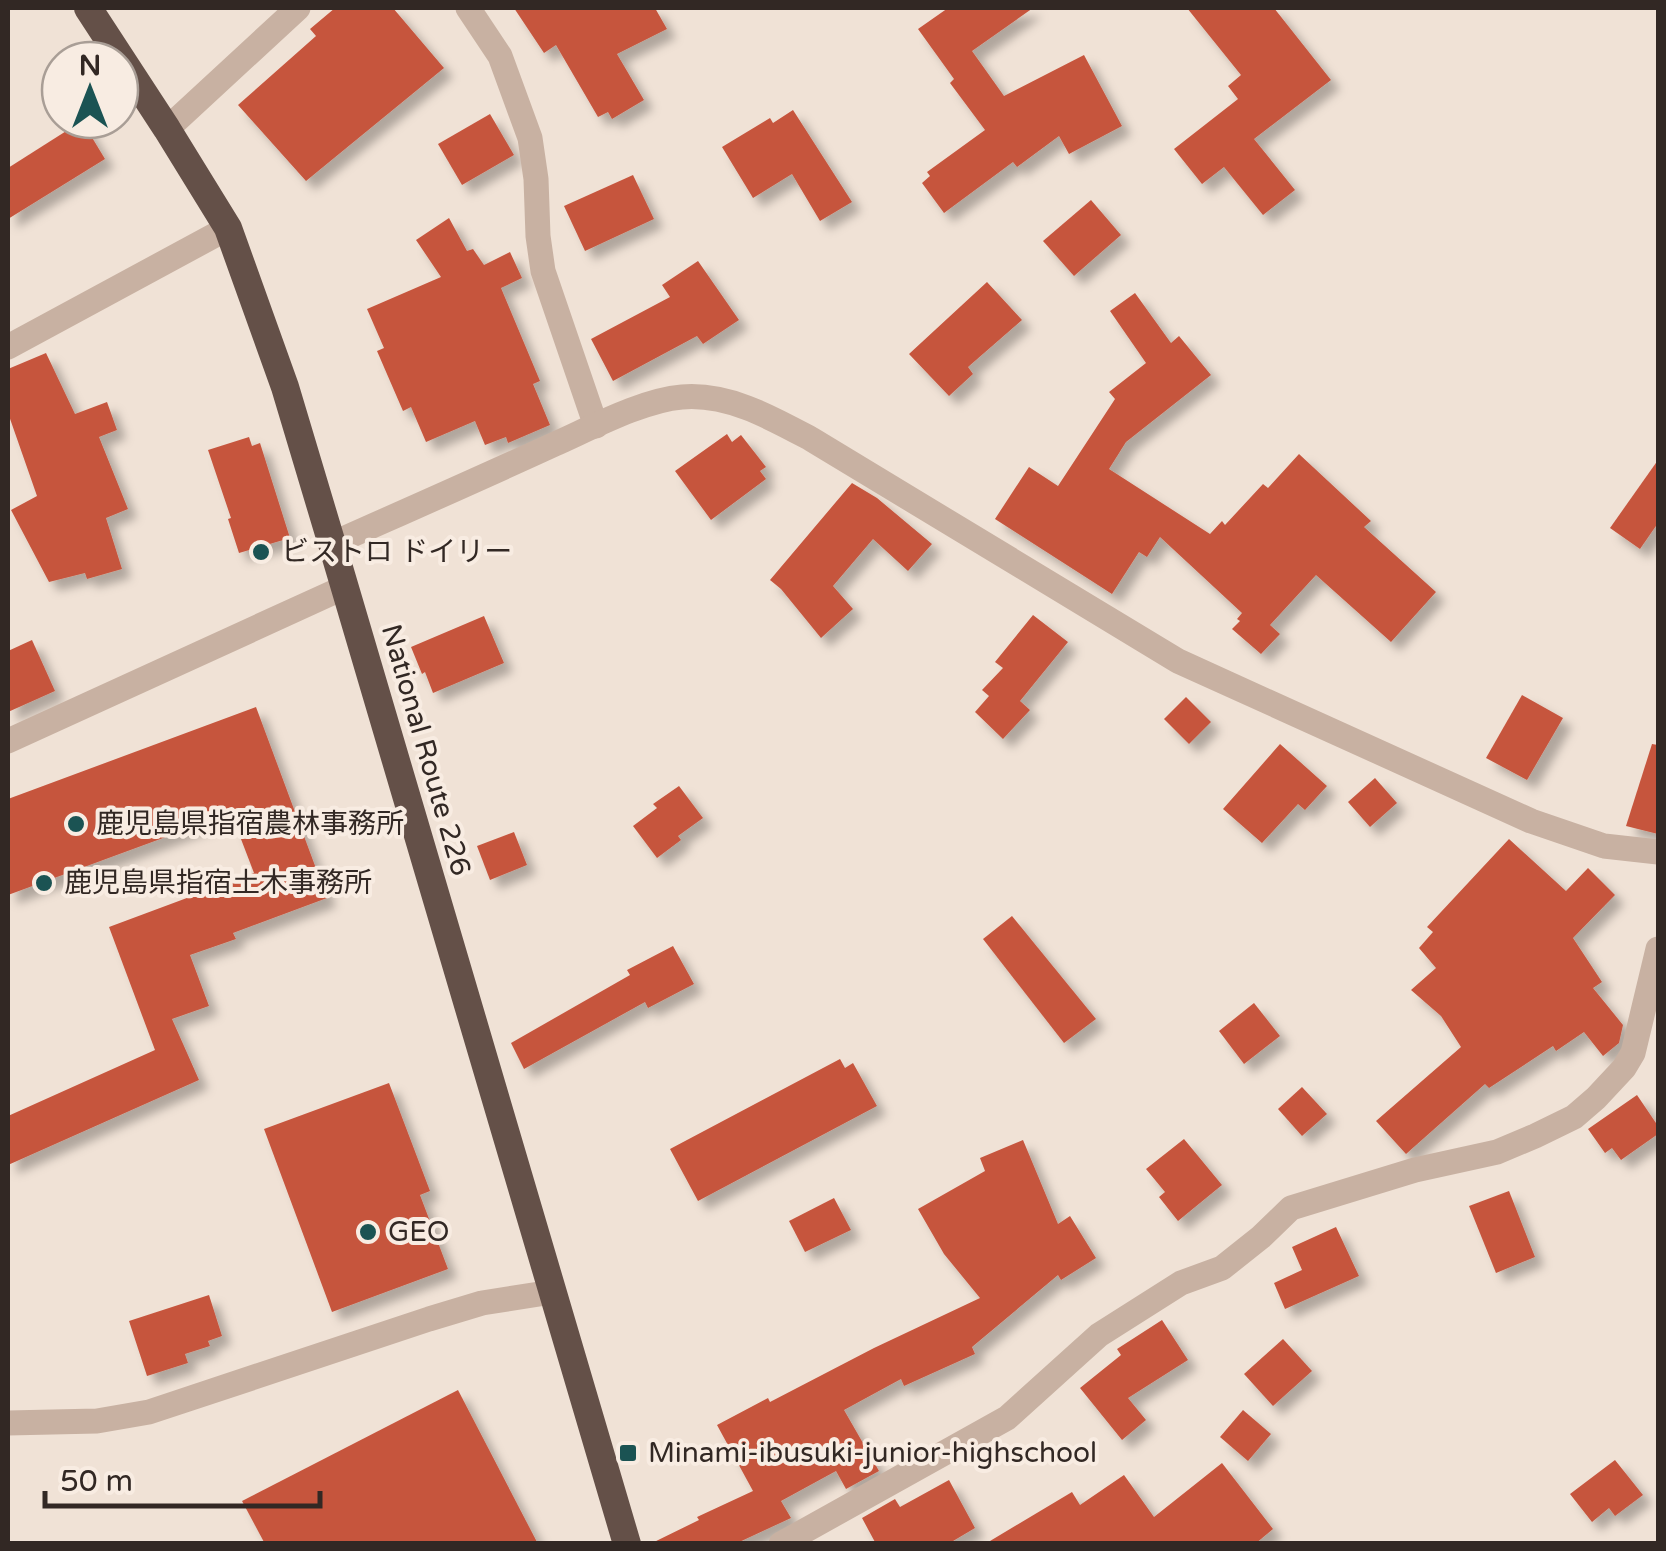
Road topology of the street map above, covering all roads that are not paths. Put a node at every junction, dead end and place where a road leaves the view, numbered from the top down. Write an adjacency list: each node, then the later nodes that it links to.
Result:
1 (88, 8): 4 (highway, National Route 226)
2 (298, 8): 4 (street)
3 (468, 8): 7 (street)
4 (167, 129): 5 (highway, National Route 226)
5 (228, 228): 6 (street); 8 (highway, National Route 226)
6 (8, 347)
7 (596, 426): 8 (street); 11 (street)
8 (332, 544): 9 (highway, National Route 226)
9 (344, 587): 10 (street); 13 (highway, National Route 226)
10 (8, 741)
11 (1658, 852)
12 (1658, 949): 16 (street)
13 (552, 1292): 14 (street); 15 (highway, National Route 226)
14 (8, 1424)
15 (627, 1544)
16 (780, 1544)

